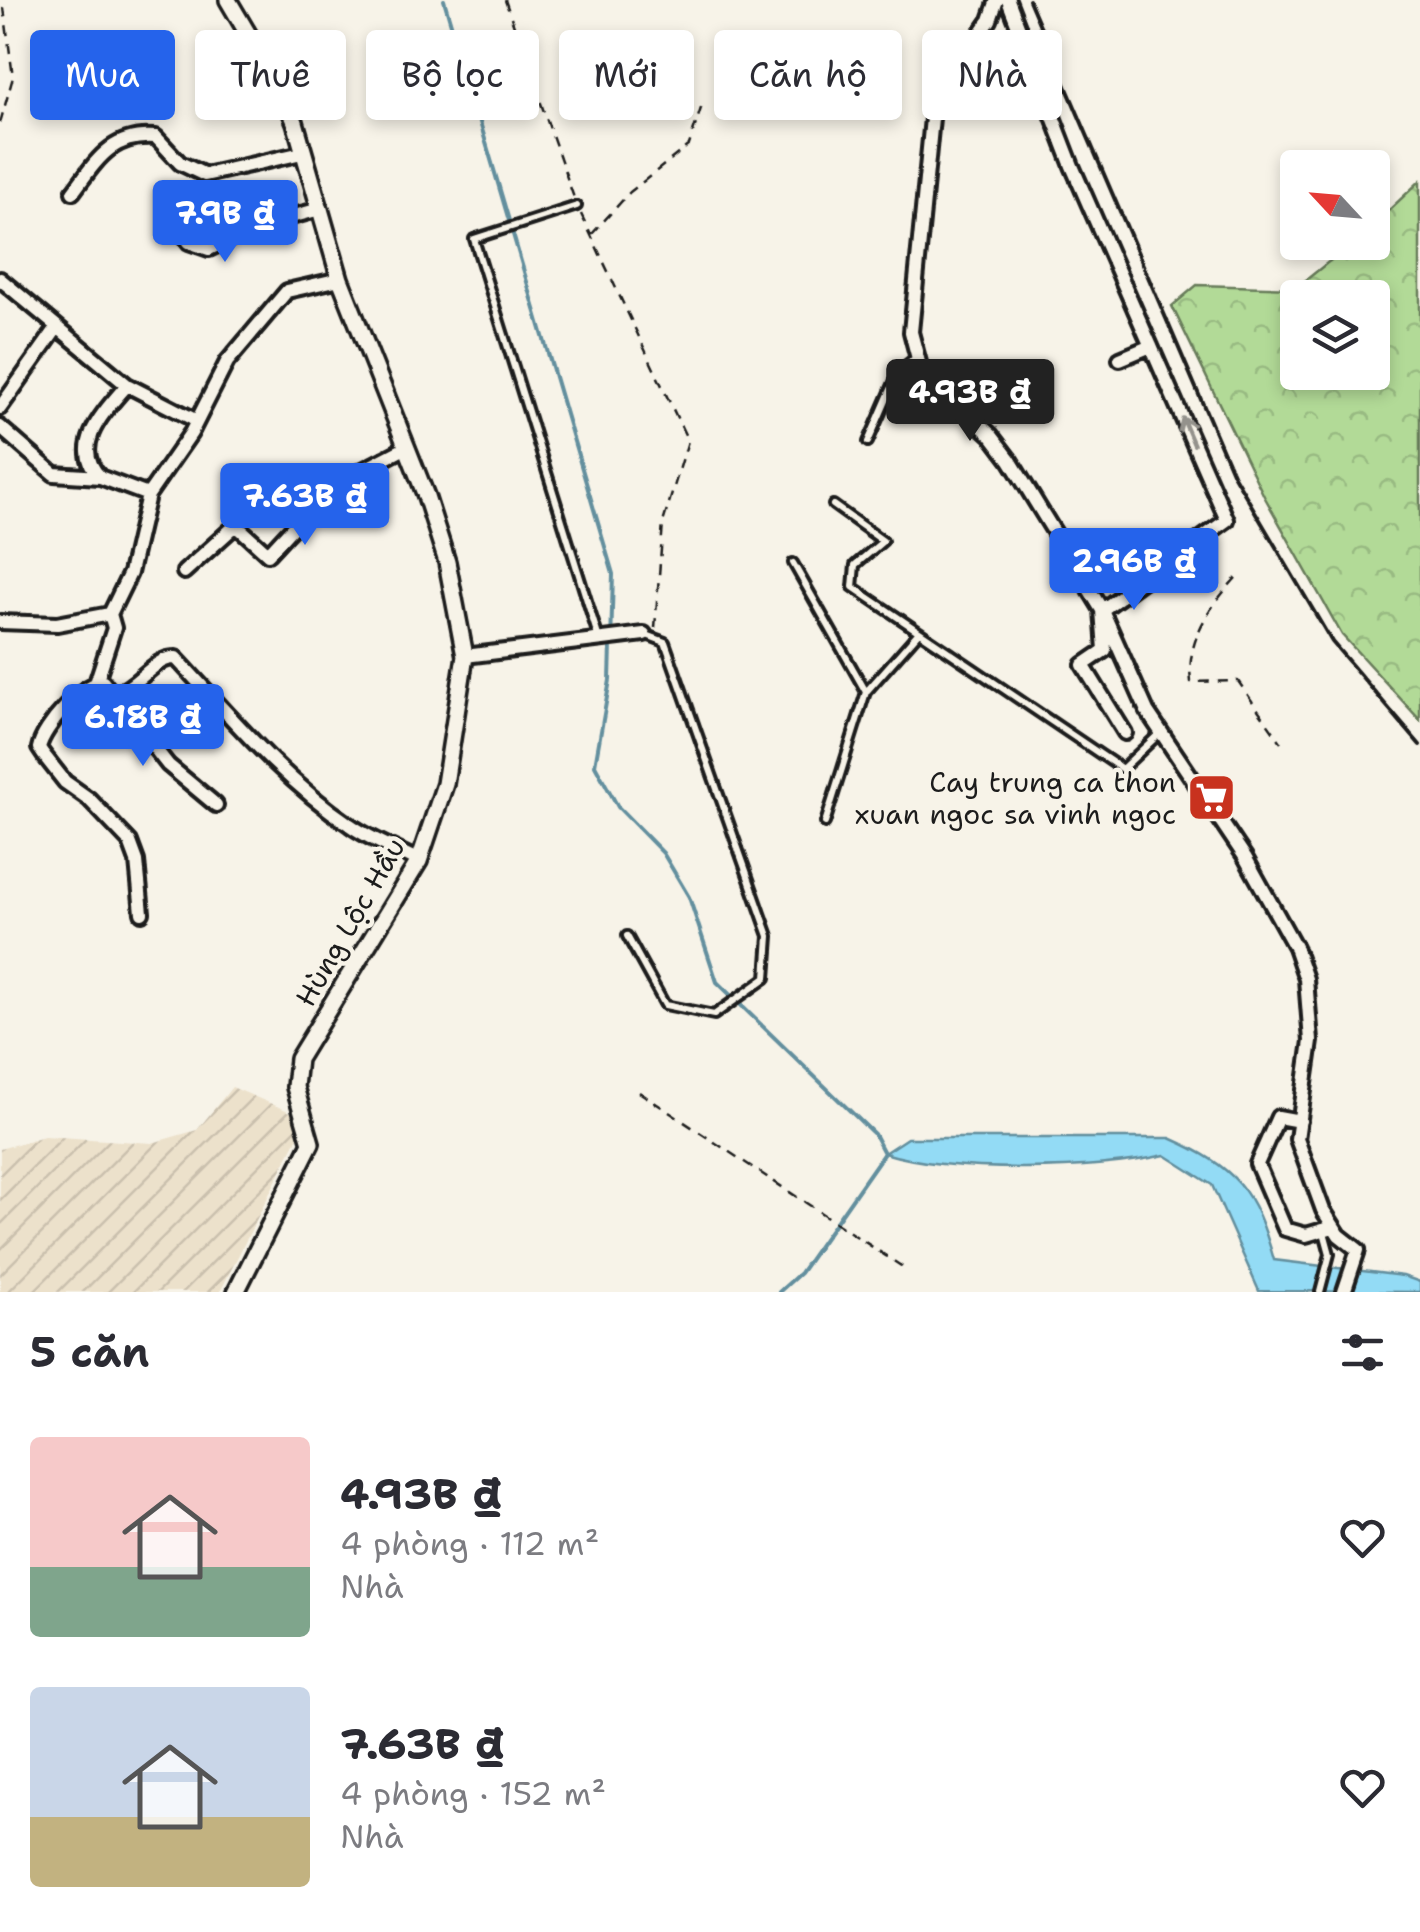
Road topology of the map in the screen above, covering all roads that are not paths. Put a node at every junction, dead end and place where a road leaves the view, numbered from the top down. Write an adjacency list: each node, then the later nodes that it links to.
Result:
1 (228, 0): 4 (street, Hùng Lộc Hầu)
2 (996, 0): 13 (street)
3 (1008, 0): 12 (street)
4 (302, 153): 5 (street); 8 (street, Hùng Lộc Hầu)
5 (73, 192)
6 (577, 206): 31 (lane)
7 (168, 207): 8 (street)
8 (320, 209): 9 (street, Hùng Lộc Hầu)
9 (340, 278): 17 (street); 20 (street, Hùng Lộc Hầu)
10 (0, 280): 11 (street)
11 (56, 329): 15 (street); 16 (street)
12 (1151, 346): 14 (street); 26 (street, one-way to 12)
13 (914, 358): 19 (lane); 26 (street)
14 (1120, 359)
15 (127, 386): 17 (street); 21 (street)
16 (0, 408)
17 (197, 421): 22 (street)
18 (0, 427): 21 (street)
19 (868, 442)
20 (407, 448): 25 (street); 32 (street, Hùng Lộc Hầu)
21 (100, 477): 22 (street)
22 (148, 495): 27 (street)
23 (833, 505): 29 (lane)
24 (793, 563): 34 (lane)
25 (184, 572)
26 (1102, 610): 36 (street); 37 (street)
27 (110, 614): 28 (street); 33 (street)
28 (0, 622)
29 (918, 632): 34 (lane); 37 (lane)
30 (650, 634): 31 (street); 42 (lane)
31 (600, 640): 32 (street)
32 (466, 656): 40 (street, Hùng Lộc Hầu)
33 (98, 680): 35 (street); 41 (street)
34 (866, 692): 39 (lane)
35 (116, 694): 38 (street); 40 (street)
36 (1125, 733)
37 (1160, 734): 43 (street)
38 (216, 805)
39 (825, 823)
40 (419, 861): 45 (street, Hùng Lộc Hầu)
41 (142, 913)
42 (627, 936)
43 (1300, 1122): 44 (street); 44 (street)
44 (1328, 1229): 46 (lane); 47 (street)
45 (236, 1292)
46 (1320, 1292)
47 (1344, 1292)

